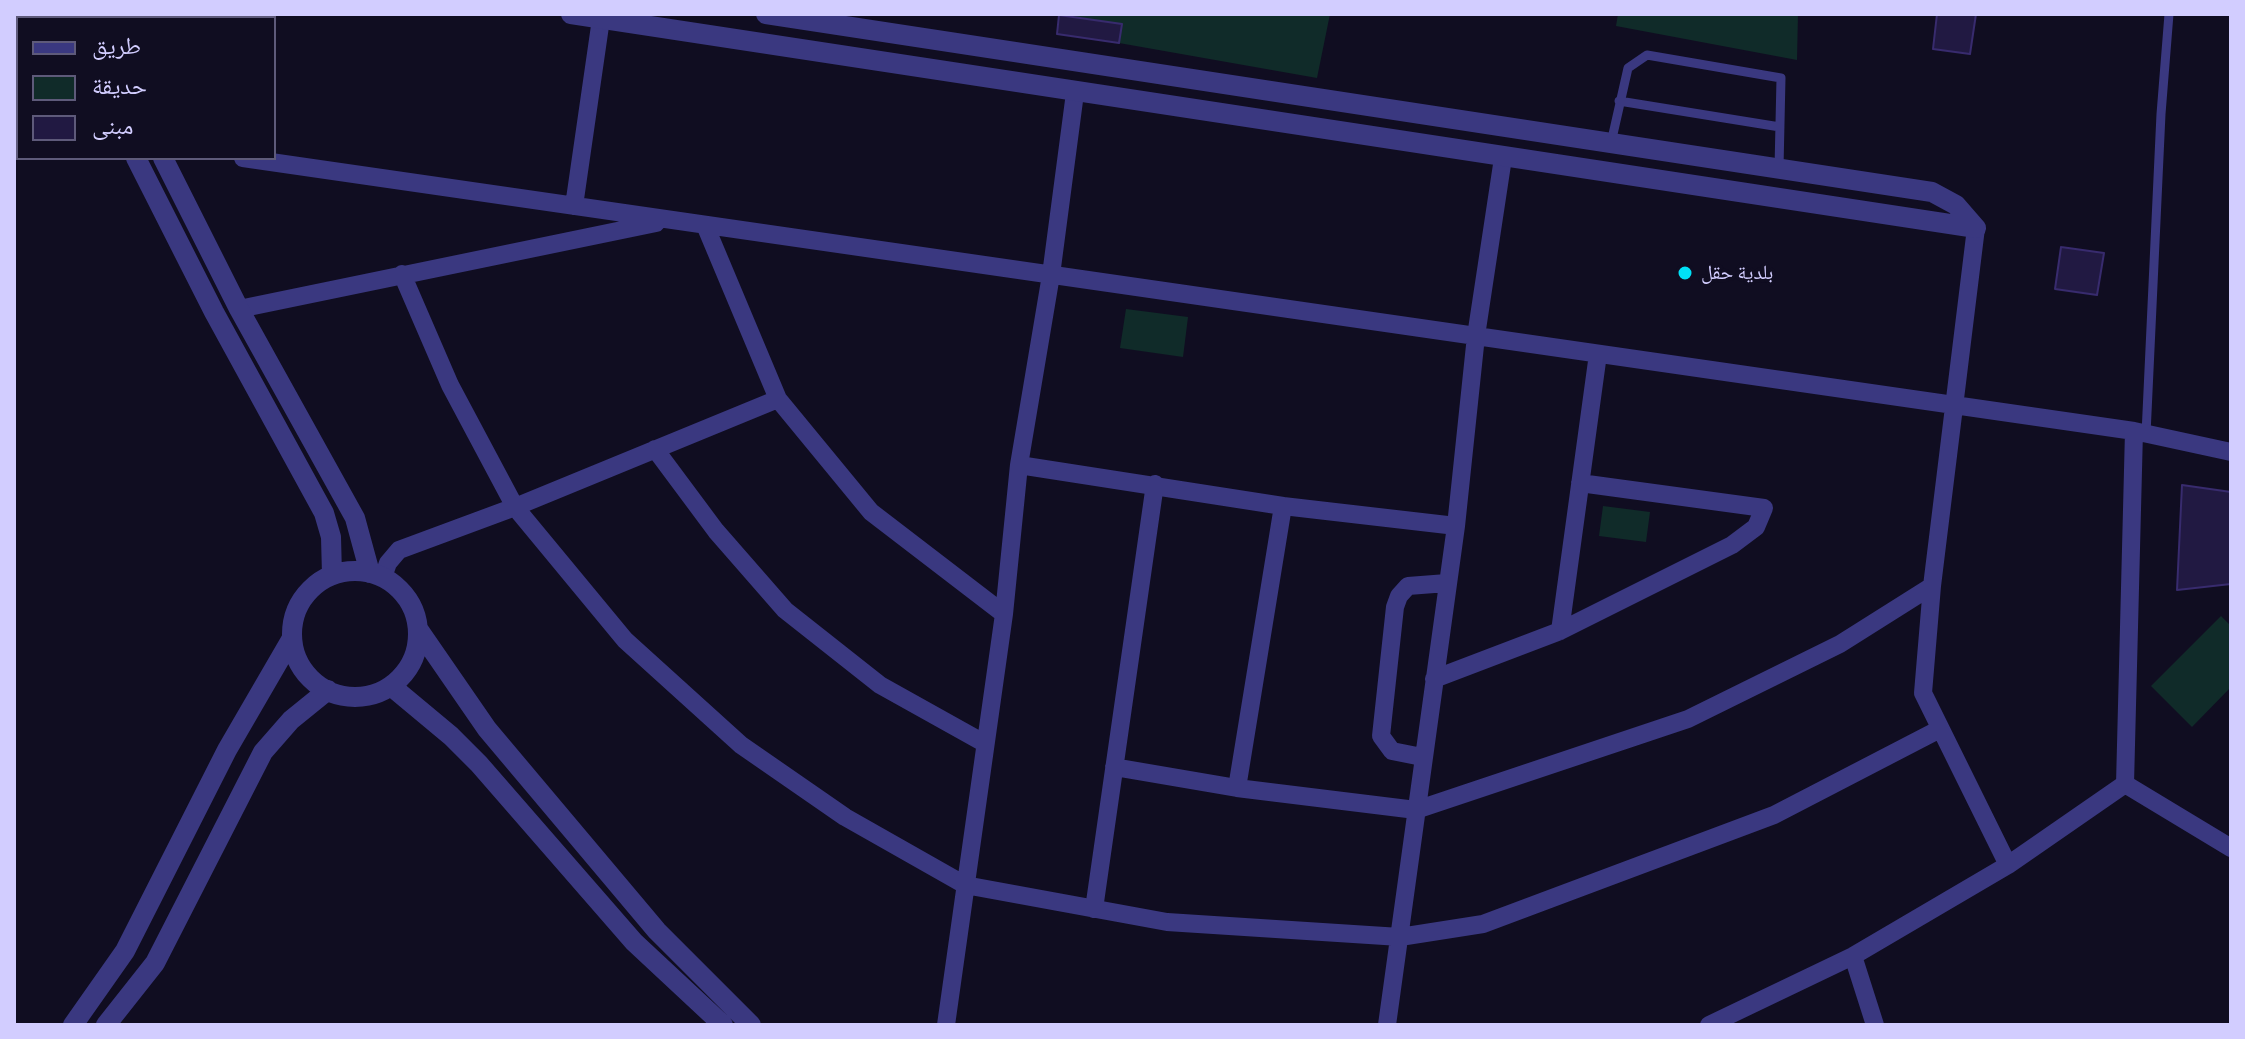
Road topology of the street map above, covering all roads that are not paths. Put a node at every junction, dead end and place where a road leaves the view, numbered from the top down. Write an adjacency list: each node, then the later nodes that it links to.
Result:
1 (571, 14): 4 (street)
2 (766, 14): 8 (street)
3 (2169, 14): 29 (lane)
4 (601, 19): 5 (street); 17 (street)
5 (1075, 93): 9 (street); 23 (street)
6 (1619, 101): 7 (lane); 7 (lane); 8 (lane)
7 (1780, 127): 14 (lane)
8 (1611, 143): 13 (street)
9 (1503, 158): 15 (street); 25 (street)
10 (137, 160): 38 (street)
11 (164, 160): 24 (street)
12 (257, 160): 17 (street)
13 (1754, 164): 14 (street); 15 (street)
14 (1779, 168): 16 (street)
15 (1750, 194): 19 (street)
16 (1943, 197): 19 (street); 21 (street)
17 (574, 206): 18 (street)
18 (671, 220): 20 (street); 22 (street)
19 (1937, 222): 21 (street)
20 (705, 225): 23 (street); 27 (street)
21 (1976, 228): 28 (street)
22 (402, 274): 24 (street); 36 (street)
23 (1051, 275): 25 (street); 32 (street)
24 (239, 309): 39 (street)
25 (1476, 336): 26 (street); 37 (street)
26 (1598, 354): 28 (street); 33 (street)
27 (778, 399): 30 (street); 42 (street)
28 (1955, 405): 29 (street); 41 (street)
29 (2140, 432): 31 (street); 53 (street)
30 (655, 449): 36 (street); 50 (street)
31 (2231, 452)
32 (1019, 465): 34 (street); 42 (street)
33 (1580, 483): 44 (street); 44 (street)
34 (1155, 484): 35 (street); 52 (street)
35 (1283, 506): 37 (street); 54 (street)
36 (515, 507): 39 (street); 58 (street)
37 (1456, 526): 40 (street)
38 (332, 575): 39 (street); 45 (street)
39 (377, 575): 43 (street)
40 (1447, 583): 46 (street); 51 (street)
41 (1932, 586): 49 (street); 55 (street)
42 (1004, 614): 50 (street)
43 (418, 629): 47 (street); 65 (street)
44 (1560, 631): 46 (street)
45 (292, 638): 48 (street); 62 (street)
46 (1434, 679): 51 (street)
47 (391, 686): 48 (street); 64 (street)
48 (328, 690): 63 (street)
49 (1938, 730): 57 (street); 60 (street)
50 (984, 743): 58 (street)
51 (1422, 757): 55 (street)
52 (1114, 767): 54 (street); 59 (street)
53 (2125, 784): 56 (street); 57 (street)
54 (1237, 788): 55 (street)
55 (1416, 810): 60 (street)
56 (2231, 848)
57 (2008, 865): 61 (street)
58 (965, 885): 59 (street); 66 (street)
59 (1094, 909): 60 (street)
60 (1400, 937): 67 (street)
61 (1853, 956): 68 (street); 69 (street)
62 (73, 1025)
63 (106, 1025)
64 (723, 1025)
65 (751, 1025)
66 (946, 1025)
67 (1387, 1025)
68 (1709, 1025)
69 (1875, 1025)

